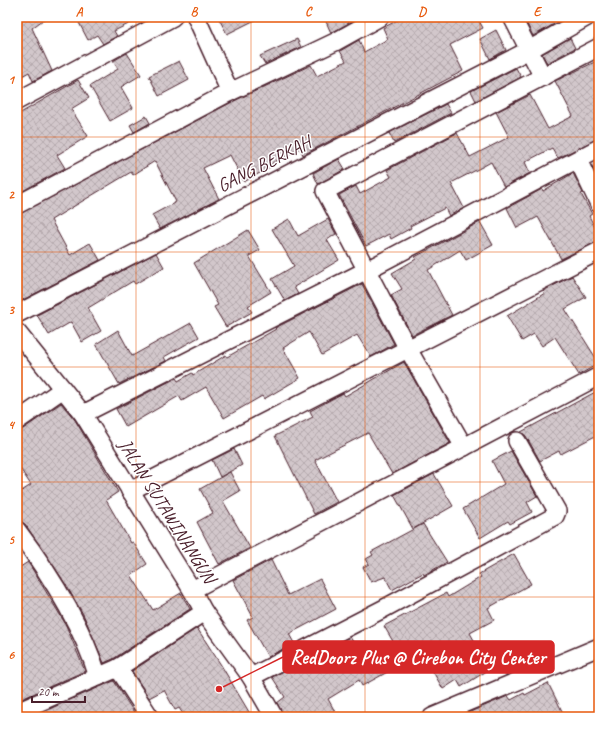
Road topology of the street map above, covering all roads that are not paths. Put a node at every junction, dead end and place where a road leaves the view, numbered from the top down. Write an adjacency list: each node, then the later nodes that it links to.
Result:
1 (173, 17): 10 (street)
2 (196, 17): 9 (street)
3 (380, 17): 9 (street)
4 (512, 17): 7 (street)
5 (587, 17): 7 (street, GANG BERKAH)
6 (599, 47): 8 (street)
7 (529, 50): 8 (street); 17 (street, GANG BERKAH)
8 (543, 77): 16 (street)
9 (230, 92): 14 (street)
10 (17, 101)
11 (599, 148): 12 (street)
12 (578, 160): 13 (street); 16 (street)
13 (599, 204)
14 (17, 205)
15 (599, 251): 19 (street)
16 (367, 270): 19 (street); 22 (street)
17 (17, 314)
18 (17, 332): 21 (street, JALAN SUTAWINANGUN)
19 (408, 348): 25 (street); 26 (street)
20 (599, 376): 25 (street)
21 (63, 389): 22 (street, JALAN SUTAWINANGUN); 23 (street)
22 (83, 414): 26 (street, JALAN SUTAWINANGUN)
23 (17, 421)
24 (517, 441): 34 (street)
25 (464, 447): 29 (street)
26 (130, 491): 29 (street, JALAN SUTAWINANGUN)
27 (17, 530): 28 (street)
28 (23, 549): 33 (street)
29 (192, 590): 30 (street, JALAN SUTAWINANGUN)
30 (204, 612): 32 (street); 34 (street, JALAN SUTAWINANGUN)
31 (599, 647): 38 (street)
32 (118, 668): 33 (street); 36 (street)
33 (98, 677): 35 (street)
34 (251, 677): 37 (street, JALAN SUTAWINANGUN)
35 (17, 712)
36 (150, 717)
37 (274, 717)
38 (432, 717)

